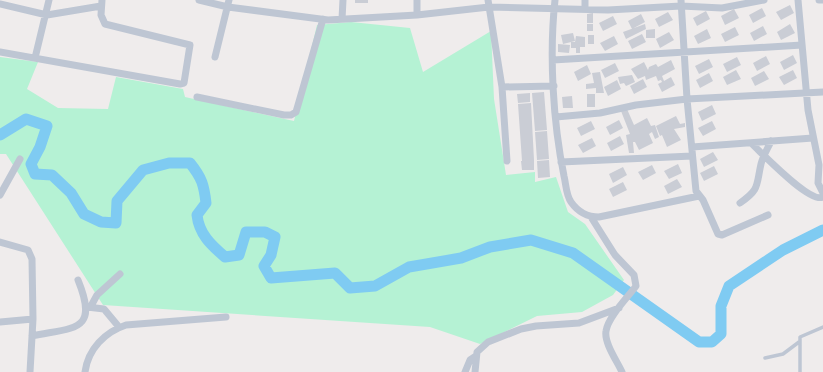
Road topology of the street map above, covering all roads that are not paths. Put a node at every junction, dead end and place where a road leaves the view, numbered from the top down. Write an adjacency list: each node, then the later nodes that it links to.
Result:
1 (50, 0): 18 (street)
2 (198, 0): 15 (street)
3 (343, 0): 20 (street)
4 (417, 0): 19 (street)
5 (555, 0): 16 (street)
6 (585, 0): 17 (street)
7 (764, 0): 13 (street)
8 (798, 0): 22 (street)
9 (819, 0): 10 (street)
10 (823, 0)
11 (102, 3): 18 (street); 26 (street)
12 (489, 3): 16 (street); 19 (street); 28 (street)
13 (681, 3): 17 (street); 24 (street)
14 (0, 4): 18 (street)
15 (228, 4): 21 (street); 25 (street)
16 (554, 9): 17 (street); 27 (street)
17 (585, 9)
18 (47, 15): 26 (street)
19 (417, 15): 20 (street)
20 (342, 19): 21 (street)
21 (323, 20): 32 (street)
22 (802, 45): 24 (street); 31 (street)
23 (0, 52): 26 (street)
24 (684, 52): 27 (street); 33 (street)
25 (215, 57)
26 (35, 58)
27 (553, 60): 29 (street)
28 (502, 86): 29 (street); 42 (street)
29 (554, 86): 34 (street)
30 (823, 92): 31 (street)
31 (806, 93): 33 (street); 35 (street)
32 (197, 97)
33 (687, 100): 34 (street); 38 (street)
34 (556, 117): 43 (street)
35 (813, 138): 36 (street); 44 (street)
36 (771, 141): 37 (street); 40 (street)
37 (751, 143): 38 (street); 40 (street)
38 (692, 147): 39 (street)
39 (692, 156): 43 (street); 46 (street)
40 (764, 156): 47 (street); 48 (street)
41 (20, 159): 45 (street)
42 (507, 161)
43 (561, 162): 50 (street)
44 (823, 193)
45 (0, 195)
46 (699, 196): 49 (street); 50 (street)
47 (823, 197)
48 (740, 203)
49 (768, 215)
50 (591, 217): 55 (street)
51 (0, 242): 57 (street)
52 (120, 274): 54 (street)
53 (78, 280): 54 (street)
54 (89, 307): 60 (street); 61 (street)
55 (619, 308): 63 (street); 69 (street)
56 (226, 317): 60 (street)
57 (33, 319): 58 (street); 61 (street)
58 (0, 322)
59 (823, 326): 62 (lane)
60 (119, 327): 66 (street)
61 (32, 336): 65 (street)
62 (799, 342): 64 (lane); 70 (lane)
63 (476, 356): 67 (street); 68 (street)
64 (765, 358)
65 (30, 372)
66 (85, 372)
67 (465, 372)
68 (475, 372)
69 (622, 372)
70 (800, 372)

